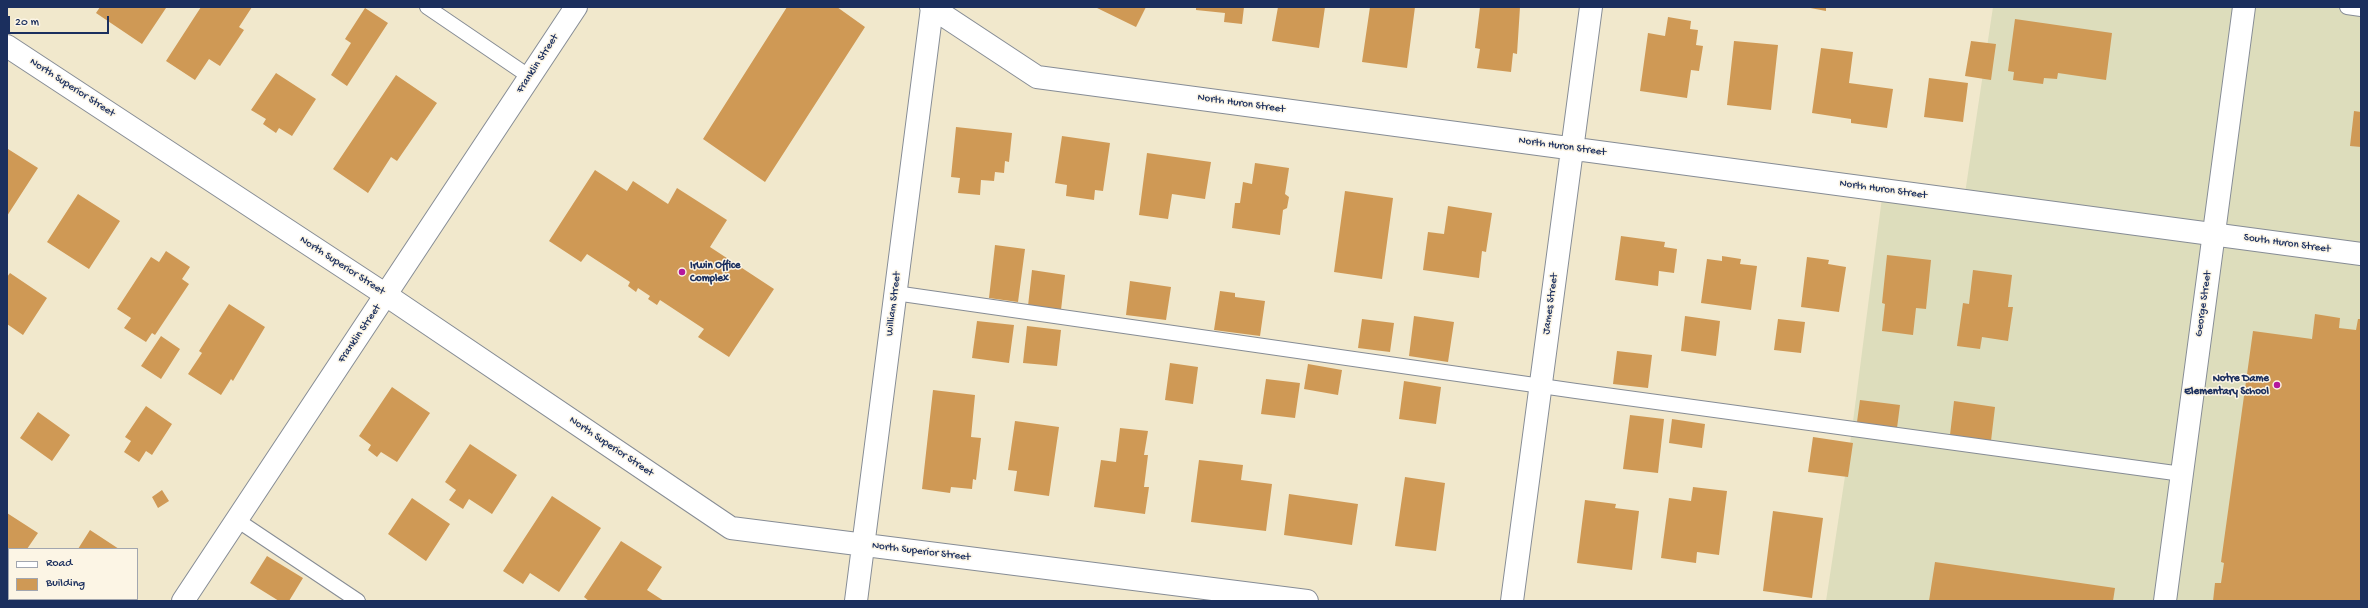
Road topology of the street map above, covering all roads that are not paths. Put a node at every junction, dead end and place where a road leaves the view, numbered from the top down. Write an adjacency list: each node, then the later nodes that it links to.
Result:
1 (426, 7): 9 (lane)
2 (576, 7): 9 (street, Franklin Street)
3 (1591, 7): 10 (street, James Street)
4 (2244, 7): 11 (street, George Street)
5 (2346, 7): 7 (lane)
6 (931, 8): 10 (street, North Huron Street); 13 (street, William Street)
7 (2361, 9)
8 (7, 46): 14 (street, North Superior Street)
9 (530, 77): 14 (street, Franklin Street)
10 (1572, 148): 11 (street, North Huron Street); 15 (street, James Street)
11 (2214, 234): 12 (street, South Huron Street); 16 (street, George Street)
12 (2361, 254)
13 (895, 293): 15 (lane); 18 (street, William Street)
14 (386, 295): 17 (street, Franklin Street); 18 (street, North Superior Street)
15 (1540, 386): 16 (lane); 23 (street, James Street)
16 (2182, 474): 24 (street, George Street)
17 (237, 520): 19 (street, Franklin Street); 20 (lane)
18 (863, 544): 21 (street, William Street); 22 (street, North Superior Street)
19 (183, 601)
20 (358, 601)
21 (856, 601)
22 (1307, 601)
23 (1512, 601)
24 (2165, 601)

